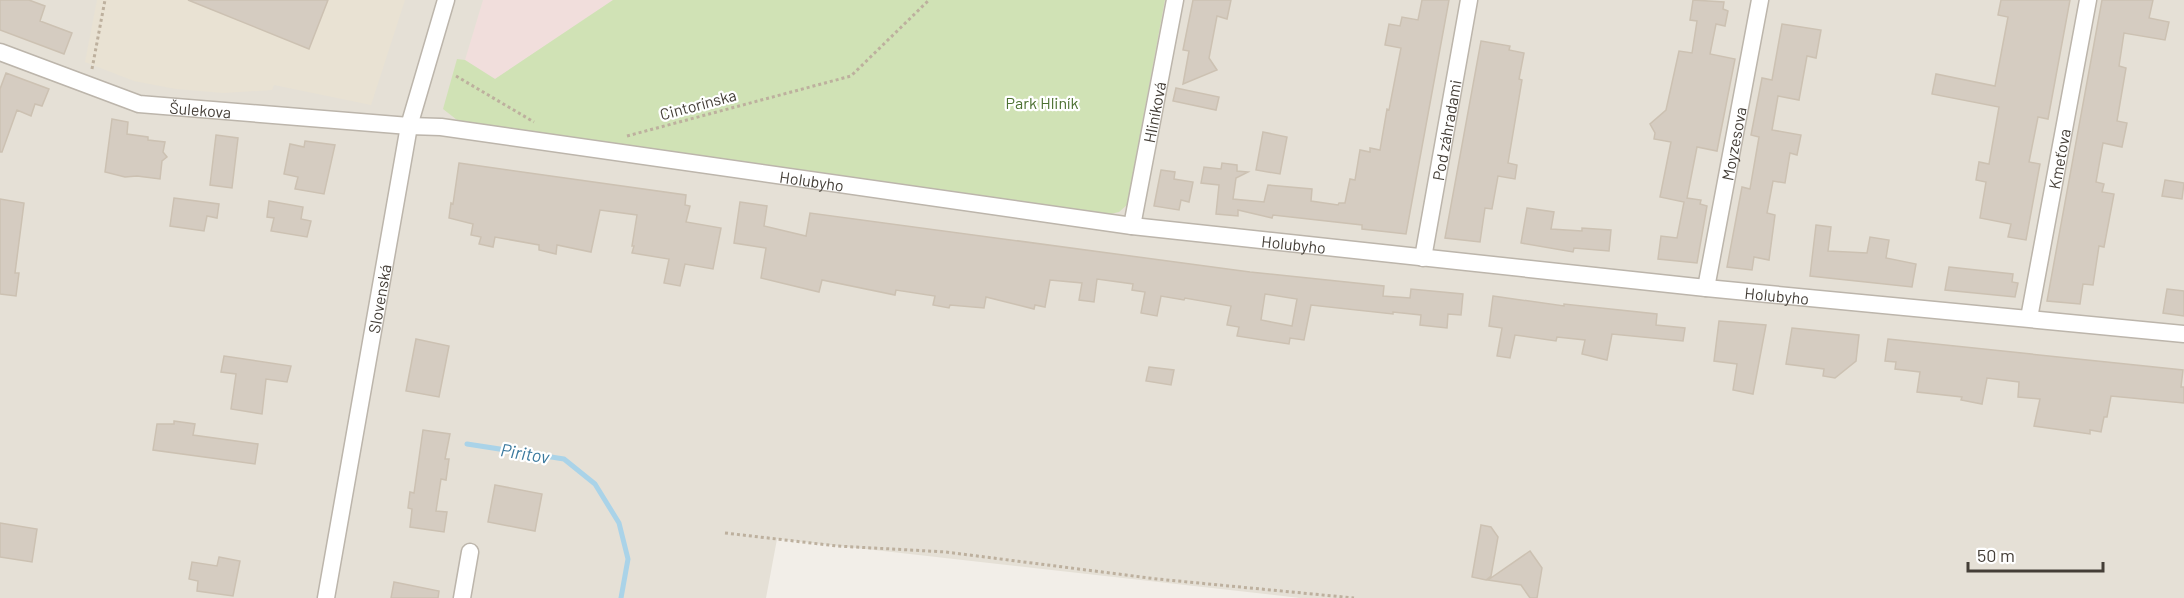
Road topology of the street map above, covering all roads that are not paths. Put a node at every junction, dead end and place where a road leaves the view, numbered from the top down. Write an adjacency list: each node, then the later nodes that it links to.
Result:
1 (446, 0): 7 (street, Slovenská)
2 (1175, 0): 8 (street, Hliníková)
3 (1469, 0): 9 (street, Pod záhradami)
4 (1760, 0): 10 (street, Moyzesova)
5 (2088, 0): 11 (street, Kmeťova)
6 (0, 52): 7 (street, Šulekova)
7 (409, 126): 8 (street, Holubyho); 14 (street, Slovenská)
8 (1132, 226): 9 (street, Holubyho)
9 (1423, 258): 10 (street, Holubyho)
10 (1706, 288): 11 (street, Holubyho)
11 (2029, 318): 12 (street, Holubyho)
12 (2184, 334)
13 (470, 552): 15 (street)
14 (326, 598)
15 (462, 598)

